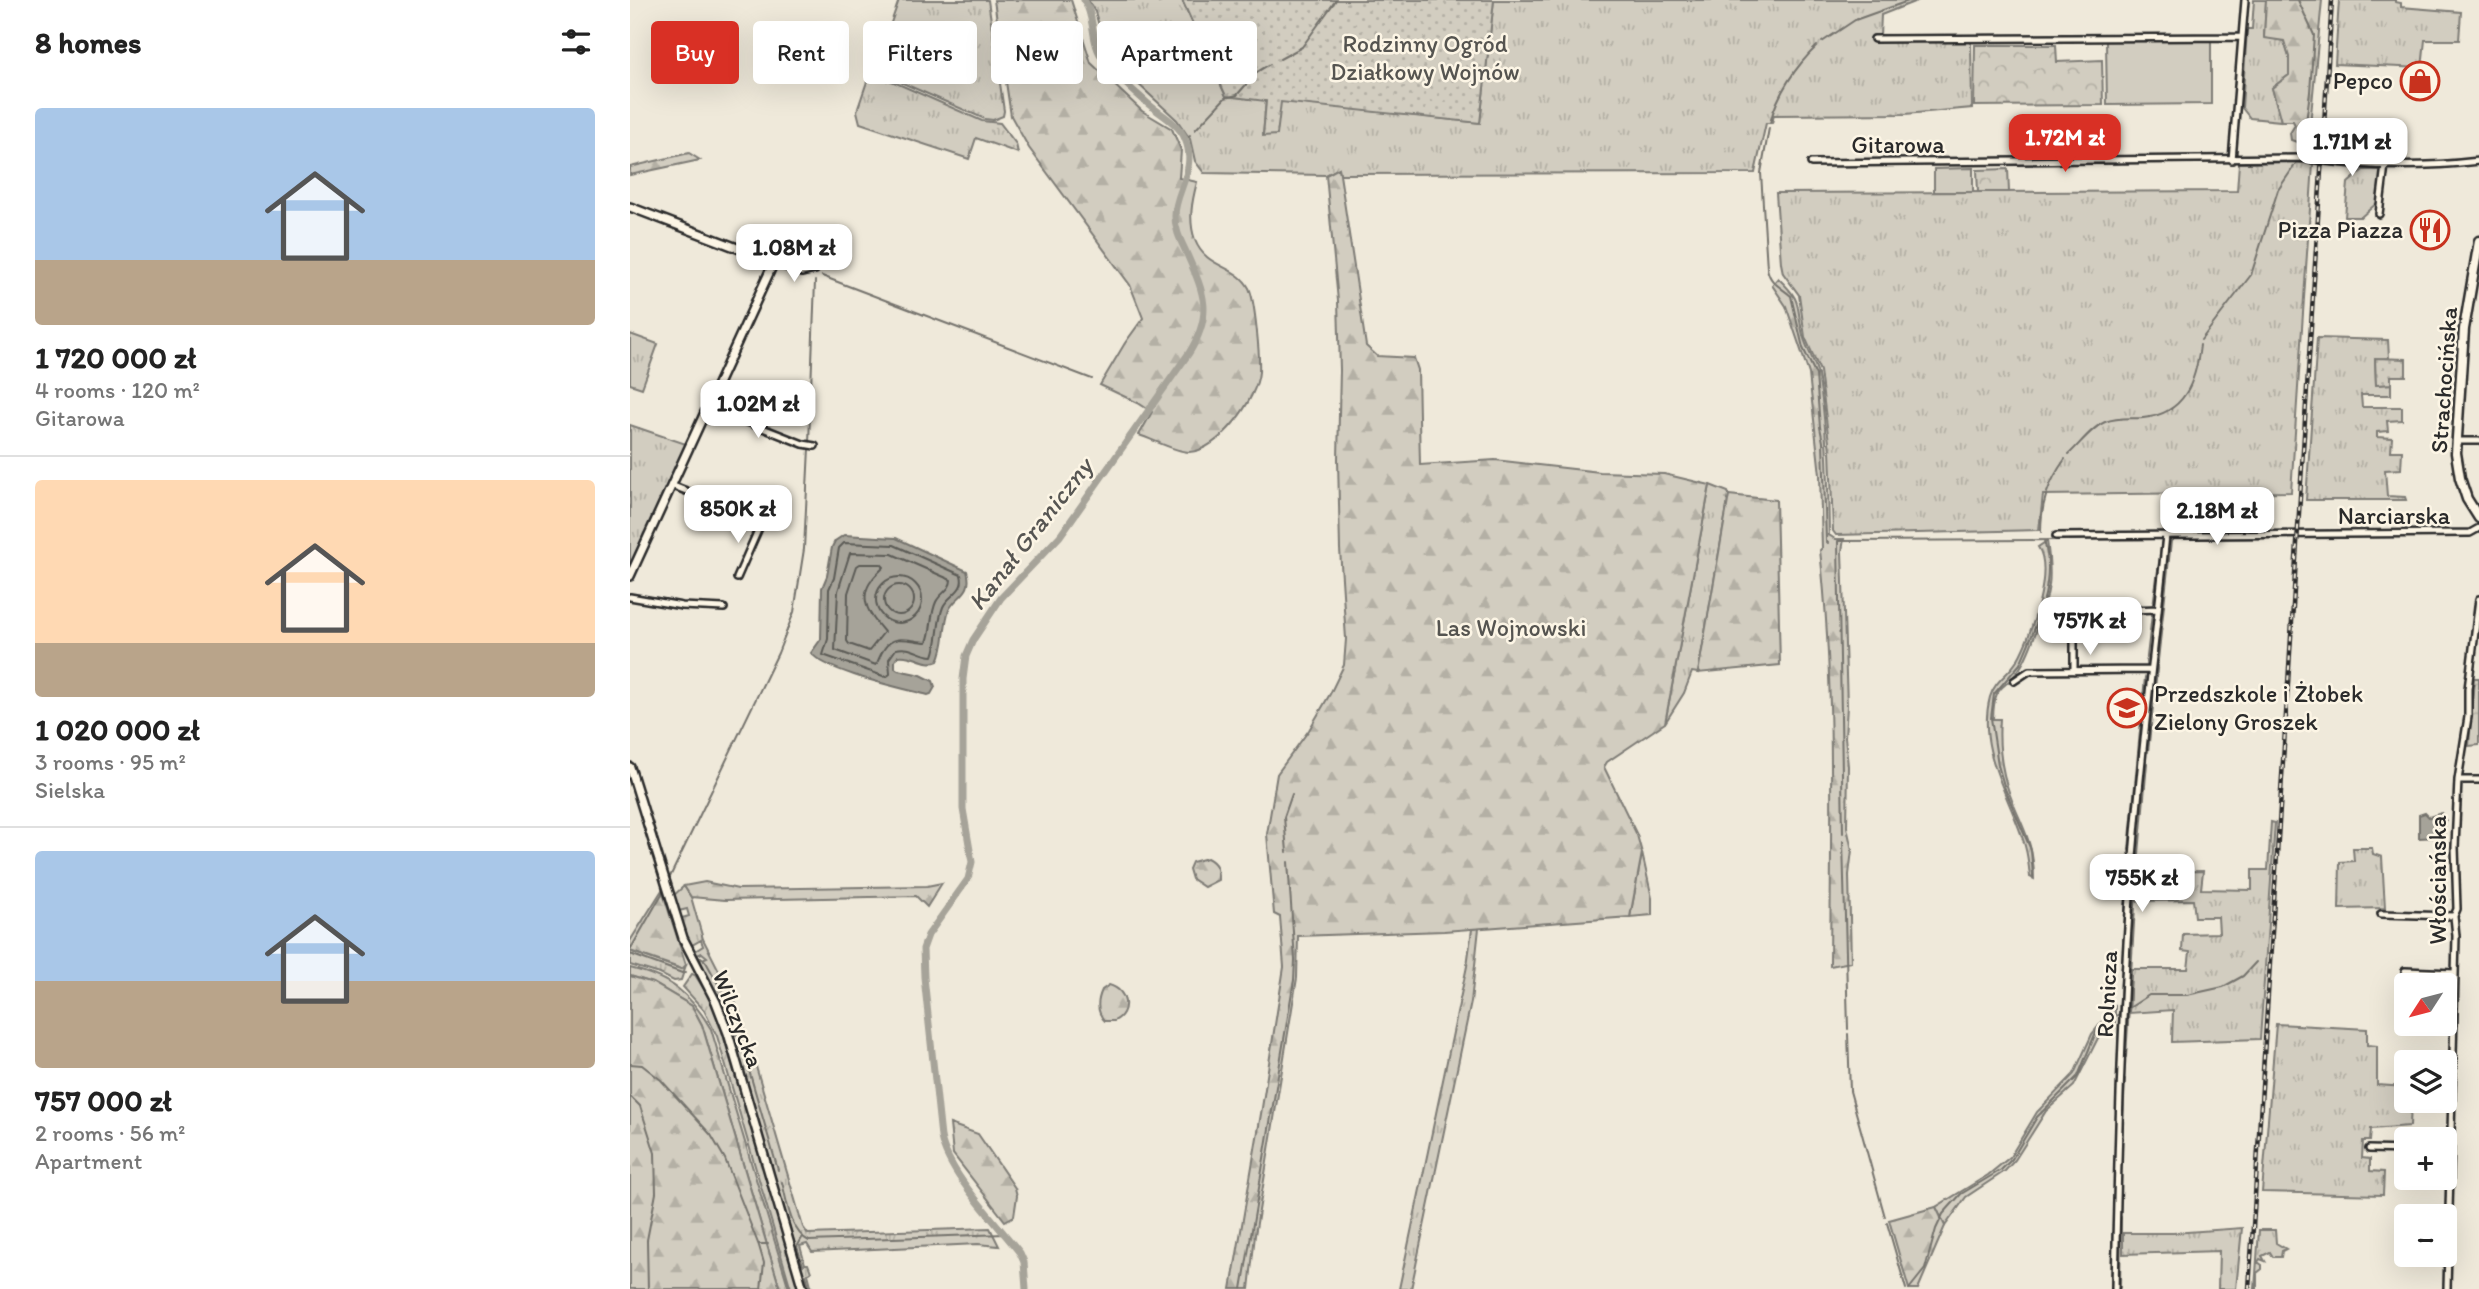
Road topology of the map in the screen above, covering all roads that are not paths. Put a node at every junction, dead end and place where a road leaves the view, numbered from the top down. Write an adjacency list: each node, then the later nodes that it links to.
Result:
1 (2245, 0): 2 (street)
2 (2242, 37): 3 (street); 4 (street)
3 (1874, 39)
4 (2232, 160): 6 (street, Gitarowa); 7 (street, Gitarowa)
5 (2479, 161): 7 (street, Gitarowa)
6 (1811, 163)
7 (2385, 165): 9 (street)
8 (630, 207): 12 (street)
9 (2379, 214)
10 (2479, 241): 11 (main road, Strachocińska)
11 (2477, 260): 15 (main road, Strachocińska)
12 (774, 262): 13 (street); 14 (street)
13 (815, 270)
14 (707, 407): 17 (street); 18 (street)
15 (2456, 441): 16 (street); 19 (main road, Strachocińska)
16 (2479, 441)
17 (815, 446)
18 (671, 485): 23 (street); 24 (street)
19 (2479, 518)
20 (2479, 528): 21 (street, Narciarska)
21 (2166, 535): 22 (street, Narciarska); 28 (street, Rolnicza)
22 (2056, 536)
23 (630, 576)
24 (737, 578)
25 (630, 597): 27 (street)
26 (2479, 599): 33 (street, Włościańska)
27 (724, 608)
28 (2158, 609): 29 (street, Rolnicza); 30 (street)
29 (2151, 670): 30 (street); 45 (street, Rolnicza)
30 (2074, 671): 31 (street)
31 (2014, 681)
32 (630, 767): 44 (street, Wilczycka)
33 (2458, 780): 34 (street); 36 (street, Włościańska)
34 (2479, 780)
35 (2381, 914): 36 (street)
36 (2454, 916): 38 (street, Włościańska)
37 (2405, 971): 38 (street)
38 (2455, 973)
39 (2453, 1036): 40 (street, Włościańska)
40 (2449, 1127)
41 (2369, 1149): 42 (street)
42 (2394, 1150)
43 (2447, 1190): 46 (street, Włościańska)
44 (803, 1289)
45 (2115, 1289)
46 (2446, 1289)

